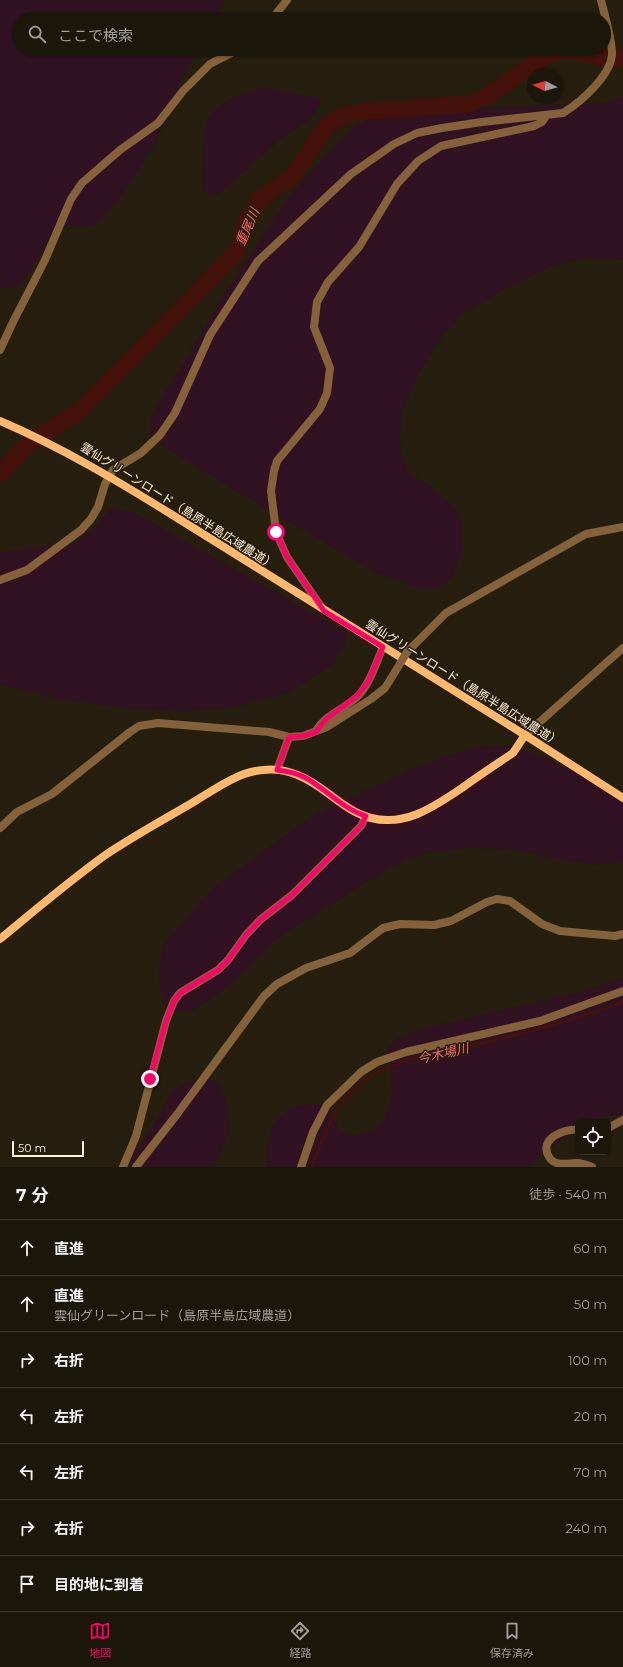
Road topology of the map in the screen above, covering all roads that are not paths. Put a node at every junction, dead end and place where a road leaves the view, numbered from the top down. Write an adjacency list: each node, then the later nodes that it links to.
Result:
1 (287, 0): 3 (street)
2 (601, 0): 4 (street)
3 (278, 12)
4 (604, 12)
5 (611, 47): 7 (street)
6 (225, 56): 8 (street)
7 (546, 116): 11 (street); 12 (street)
8 (0, 350)
9 (0, 422): 12 (street, 雲仙グリーンロード（島原半島広域農道）, bridge)
10 (623, 527): 15 (street, bridge)
11 (0, 580)
12 (324, 611): 13 (street, 雲仙グリーンロード（島原半島広域農道）)
13 (383, 647): 15 (street); 16 (street, 雲仙グリーンロード（島原半島広域農道）)
14 (623, 648): 16 (street)
15 (316, 732): 17 (street)
16 (525, 735): 19 (street, 雲仙グリーンロード（島原半島広域農道）); 20 (street)
17 (289, 737): 18 (street); 21 (street)
18 (277, 770): 20 (street); 23 (street)
19 (623, 798)
20 (366, 816): 28 (street)
21 (0, 828)
22 (623, 934): 29 (street)
23 (0, 939)
24 (623, 992): 30 (street)
25 (623, 1120): 26 (street)
26 (611, 1126)
27 (575, 1130): 31 (street)
28 (123, 1167)
29 (136, 1167)
30 (301, 1167)
31 (592, 1167)

